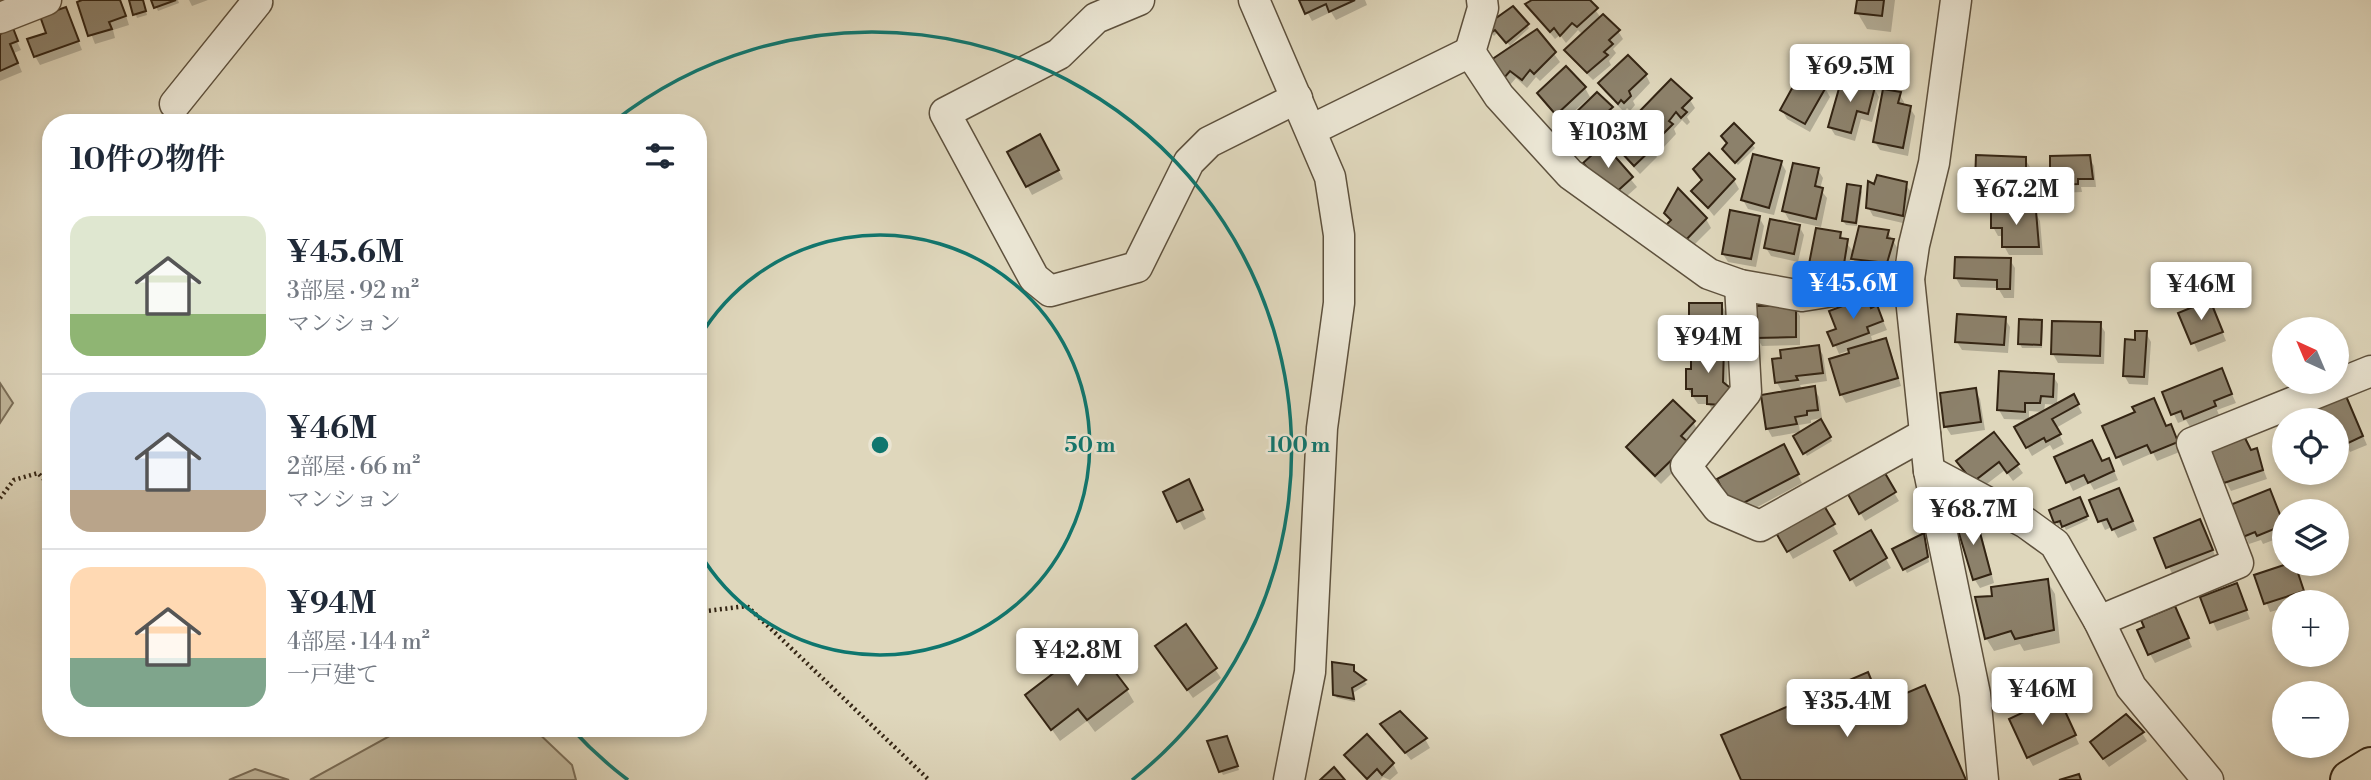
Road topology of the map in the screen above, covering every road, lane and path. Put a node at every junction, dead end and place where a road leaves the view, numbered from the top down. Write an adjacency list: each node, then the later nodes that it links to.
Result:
1 (47, 0): 7 (street)
2 (256, 0): 10 (street)
3 (1139, 0): 9 (street)
4 (1254, 0): 9 (street)
5 (1956, 0): 12 (street)
6 (1489, 3): 8 (street)
7 (0, 18)
8 (1470, 52): 11 (street); 13 (street)
9 (1297, 98): 11 (street)
10 (175, 104)
11 (1311, 130): 23 (street)
12 (1909, 279): 13 (street); 15 (street)
13 (1740, 285): 15 (street)
14 (2371, 371): 20 (street)
15 (1925, 434): 16 (street)
16 (1929, 471): 20 (street); 24 (street)
17 (42, 478): 18 (path)
18 (0, 498)
19 (707, 611): 22 (path)
20 (2099, 621): 25 (street)
21 (2371, 767): 26 (main road)
22 (929, 780)
23 (1289, 780)
24 (1983, 780)
25 (2208, 780)
26 (2350, 780)

